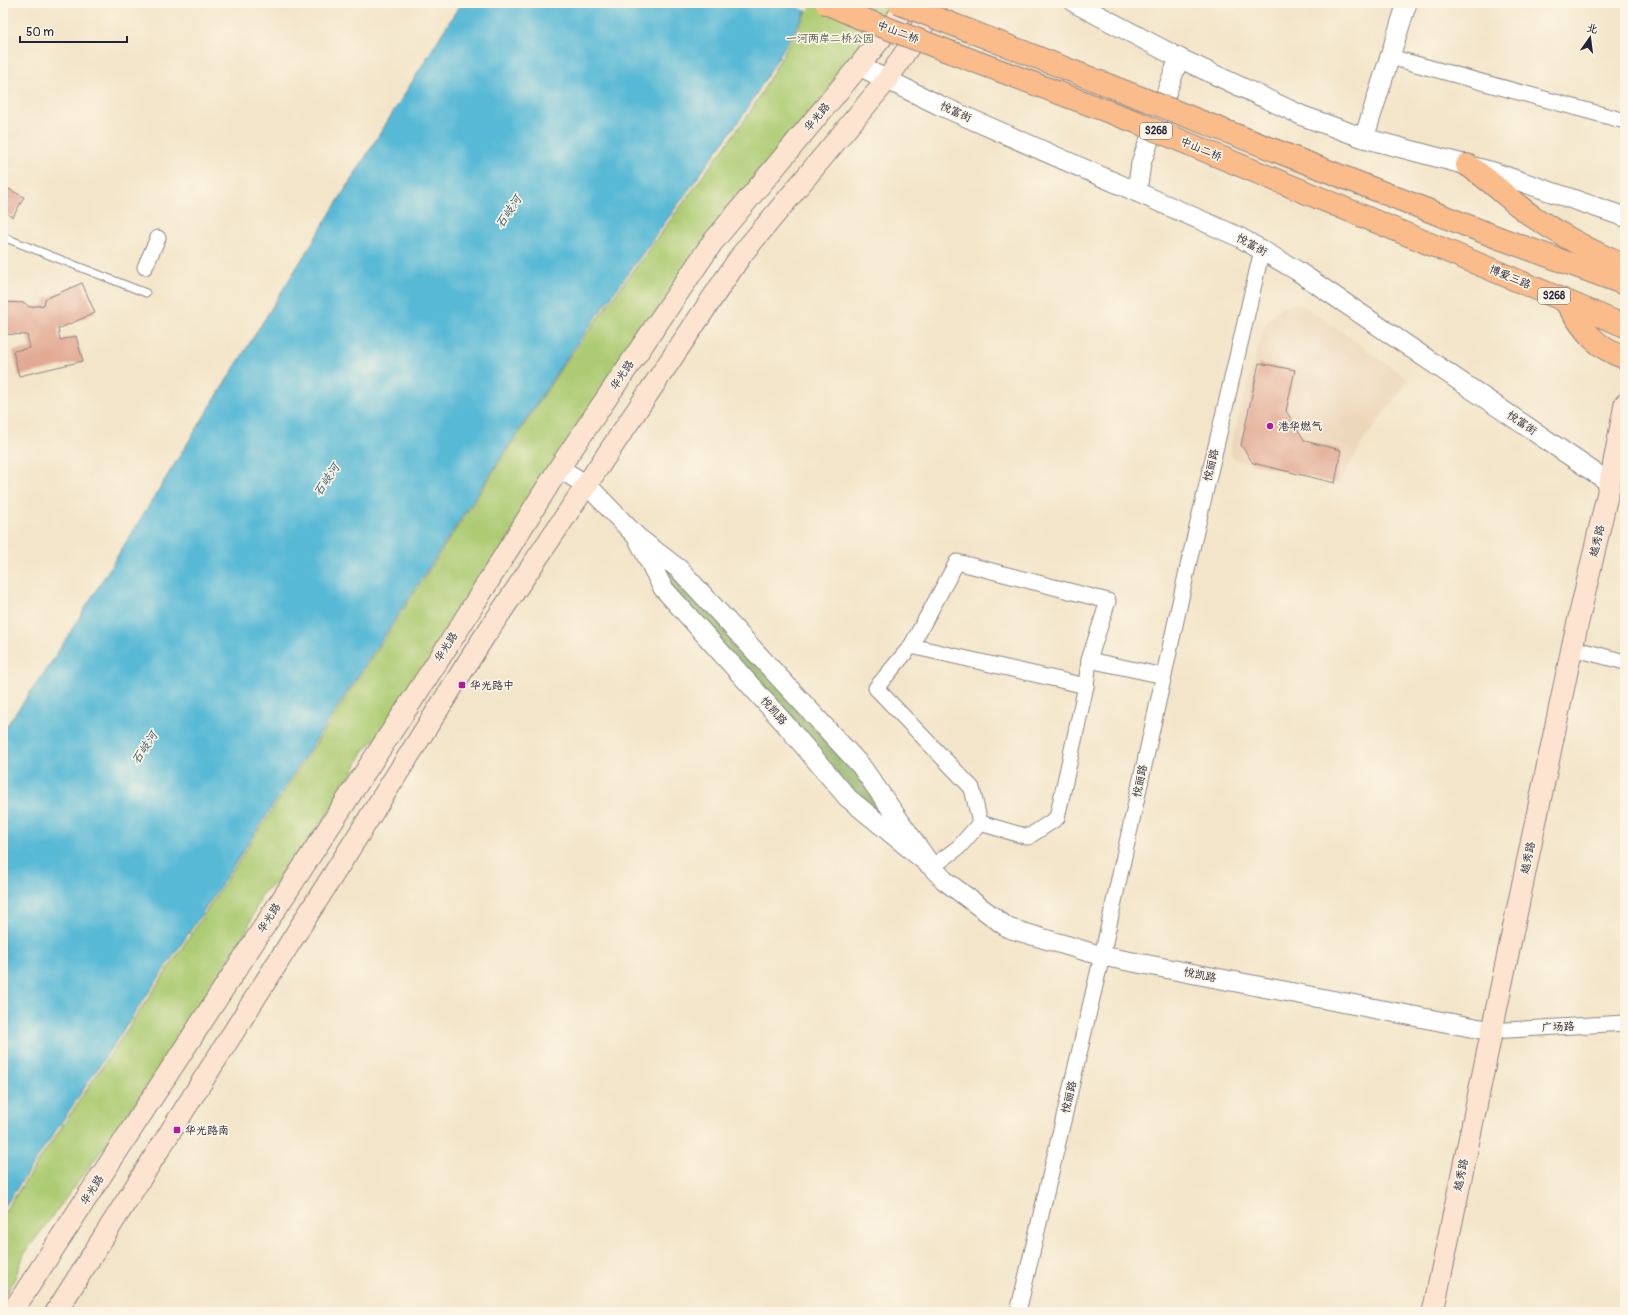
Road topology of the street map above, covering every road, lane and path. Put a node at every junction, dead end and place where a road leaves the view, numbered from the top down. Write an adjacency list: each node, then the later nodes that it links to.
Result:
1 (826, 3): 23 (highway, 中山二桥 / S268, bridge)
2 (898, 3): 18 (highway, S268, bridge)
3 (909, 3): 9 (main road, 华光路)
4 (938, 3): 10 (main road)
5 (1075, 3): 8 (street)
6 (1407, 3): 7 (street)
7 (1390, 57): 11 (street); 12 (street)
8 (1179, 58): 12 (street); 14 (street)
9 (859, 66): 10 (street, 悦富街); 31 (main road, 华光路)
10 (887, 80): 14 (street, 悦富街); 33 (main road)
11 (1625, 120)
12 (1364, 138): 13 (street)
13 (1467, 165): 15 (street); 19 (highway)
14 (1137, 192): 21 (street, 悦富街)
15 (1625, 217)
16 (3, 237): 26 (lane)
17 (158, 238): 22 (street)
18 (1499, 238): 19 (highway); 25 (highway, S268)
19 (1585, 246): 20 (highway); 24 (highway)
20 (1625, 248)
21 (1262, 250): 32 (street, 悦富街); 39 (street, 悦丽路)
22 (145, 266)
23 (1483, 266): 27 (highway, 博爱三路 / S268)
24 (1625, 266)
25 (1625, 284)
26 (146, 293)
27 (1565, 301): 28 (highway, 博爱三路 / S268); 29 (highway)
28 (1625, 326)
29 (1625, 358)
30 (1625, 404): 32 (main road, 越秀路)
31 (559, 468): 33 (street, 悦凯路); 46 (main road, 华光路)
32 (1610, 483): 36 (main road, 越秀路)
33 (588, 486): 34 (street, 悦凯路); 47 (main road)
34 (637, 537): 42 (street, 悦凯路); 42 (street, 悦凯路)
35 (911, 646): 37 (street); 40 (street); 41 (street)
36 (1572, 648): 38 (street); 45 (main road, 越秀路)
37 (1089, 660): 39 (street); 40 (street)
38 (1625, 662)
39 (1164, 676): 43 (street, 悦丽路)
40 (1086, 686): 41 (street)
41 (980, 823): 42 (street)
42 (932, 867): 43 (street, 悦凯路)
43 (1102, 956): 45 (street, 悦凯路); 48 (street, 悦丽路)
44 (1625, 1023): 45 (street, 广场路)
45 (1491, 1031): 49 (main road, 越秀路)
46 (12, 1312)
47 (56, 1312)
48 (1018, 1312)
49 (1433, 1312)

